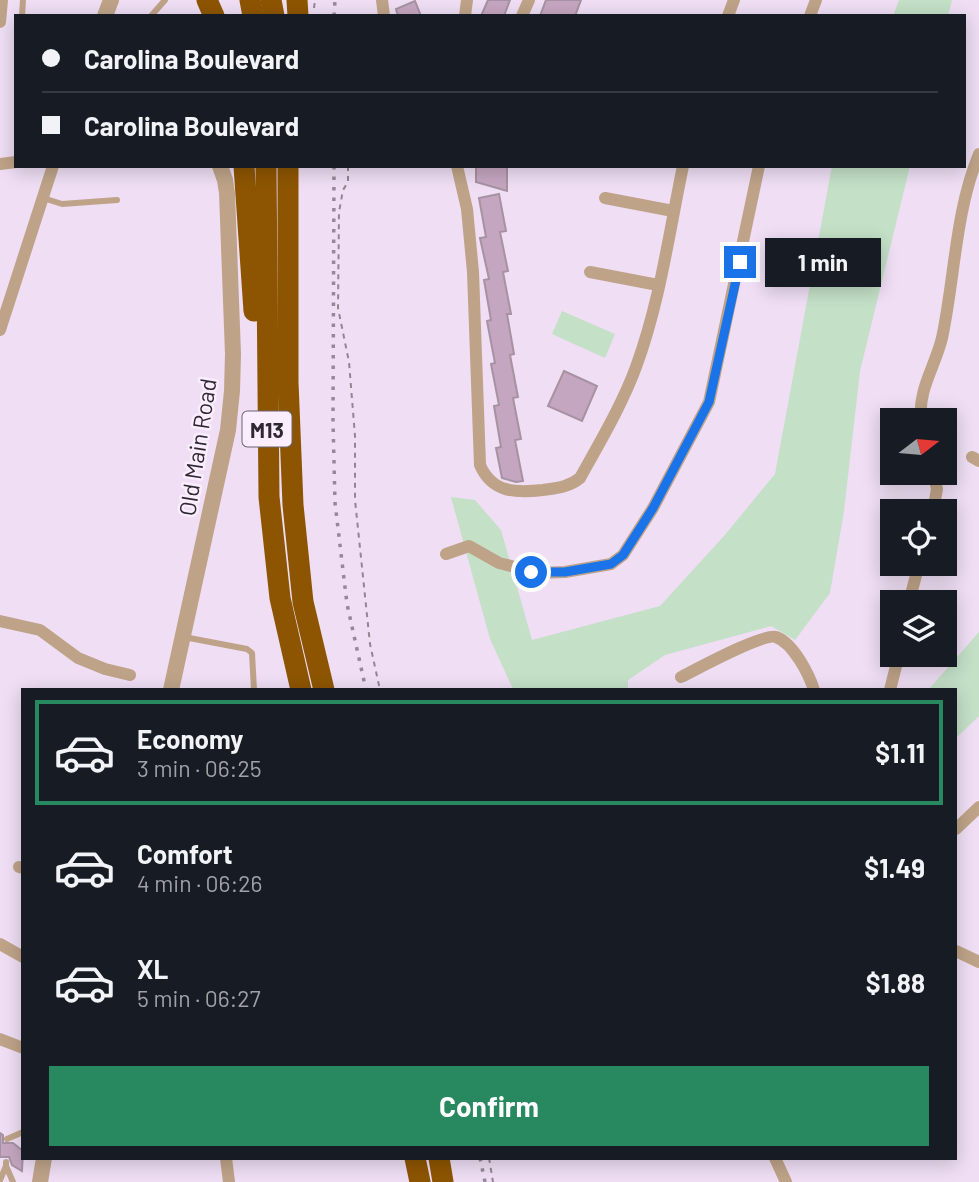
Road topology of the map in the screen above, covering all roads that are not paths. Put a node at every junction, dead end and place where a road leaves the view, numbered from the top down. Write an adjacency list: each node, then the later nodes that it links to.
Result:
1 (2, 0): 4 (street)
2 (165, 0): 3 (lane)
3 (153, 14)
4 (0, 22)
5 (979, 154): 22 (street)
6 (52, 168): 15 (street)
7 (221, 168): 27 (street, Old Main Road)
8 (244, 168): 24 (highway)
9 (266, 168): 24 (highway, M13)
10 (288, 168): 23 (highway, M13)
11 (300, 168): 23 (highway)
12 (459, 168): 20 (street)
13 (683, 168): 18 (street)
14 (759, 168): 25 (street)
15 (43, 198): 17 (lane); 21 (street)
16 (605, 198): 18 (street)
17 (117, 200)
18 (673, 211): 20 (street)
19 (590, 272): 20 (street)
20 (658, 285)
21 (0, 330)
22 (920, 408)
23 (290, 425): 34 (highway, M13)
24 (267, 436): 33 (highway, M13)
25 (446, 554)
26 (0, 621): 29 (street)
27 (183, 637): 31 (street, Old Main Road); 32 (lane)
28 (896, 667): 36 (street)
29 (131, 675)
30 (681, 677): 35 (street)
31 (171, 688)
32 (254, 688)
33 (300, 688)
34 (323, 688)
35 (813, 688)
36 (890, 688)
37 (979, 807): 38 (street)
38 (957, 828)
39 (0, 944): 41 (street)
40 (957, 951): 42 (street)
41 (21, 956)
42 (979, 962)
43 (0, 1039): 44 (street)
44 (21, 1047)
45 (21, 1133): 46 (lane)
46 (7, 1139)
47 (44, 1160): 54 (street)
48 (226, 1160): 55 (street)
49 (415, 1160): 56 (highway)
50 (439, 1160): 57 (highway)
51 (776, 1160): 58 (street)
52 (0, 1180): 53 (lane)
53 (13, 1182)
54 (40, 1182)
55 (229, 1182)
56 (420, 1182)
57 (443, 1182)
58 (786, 1182)

